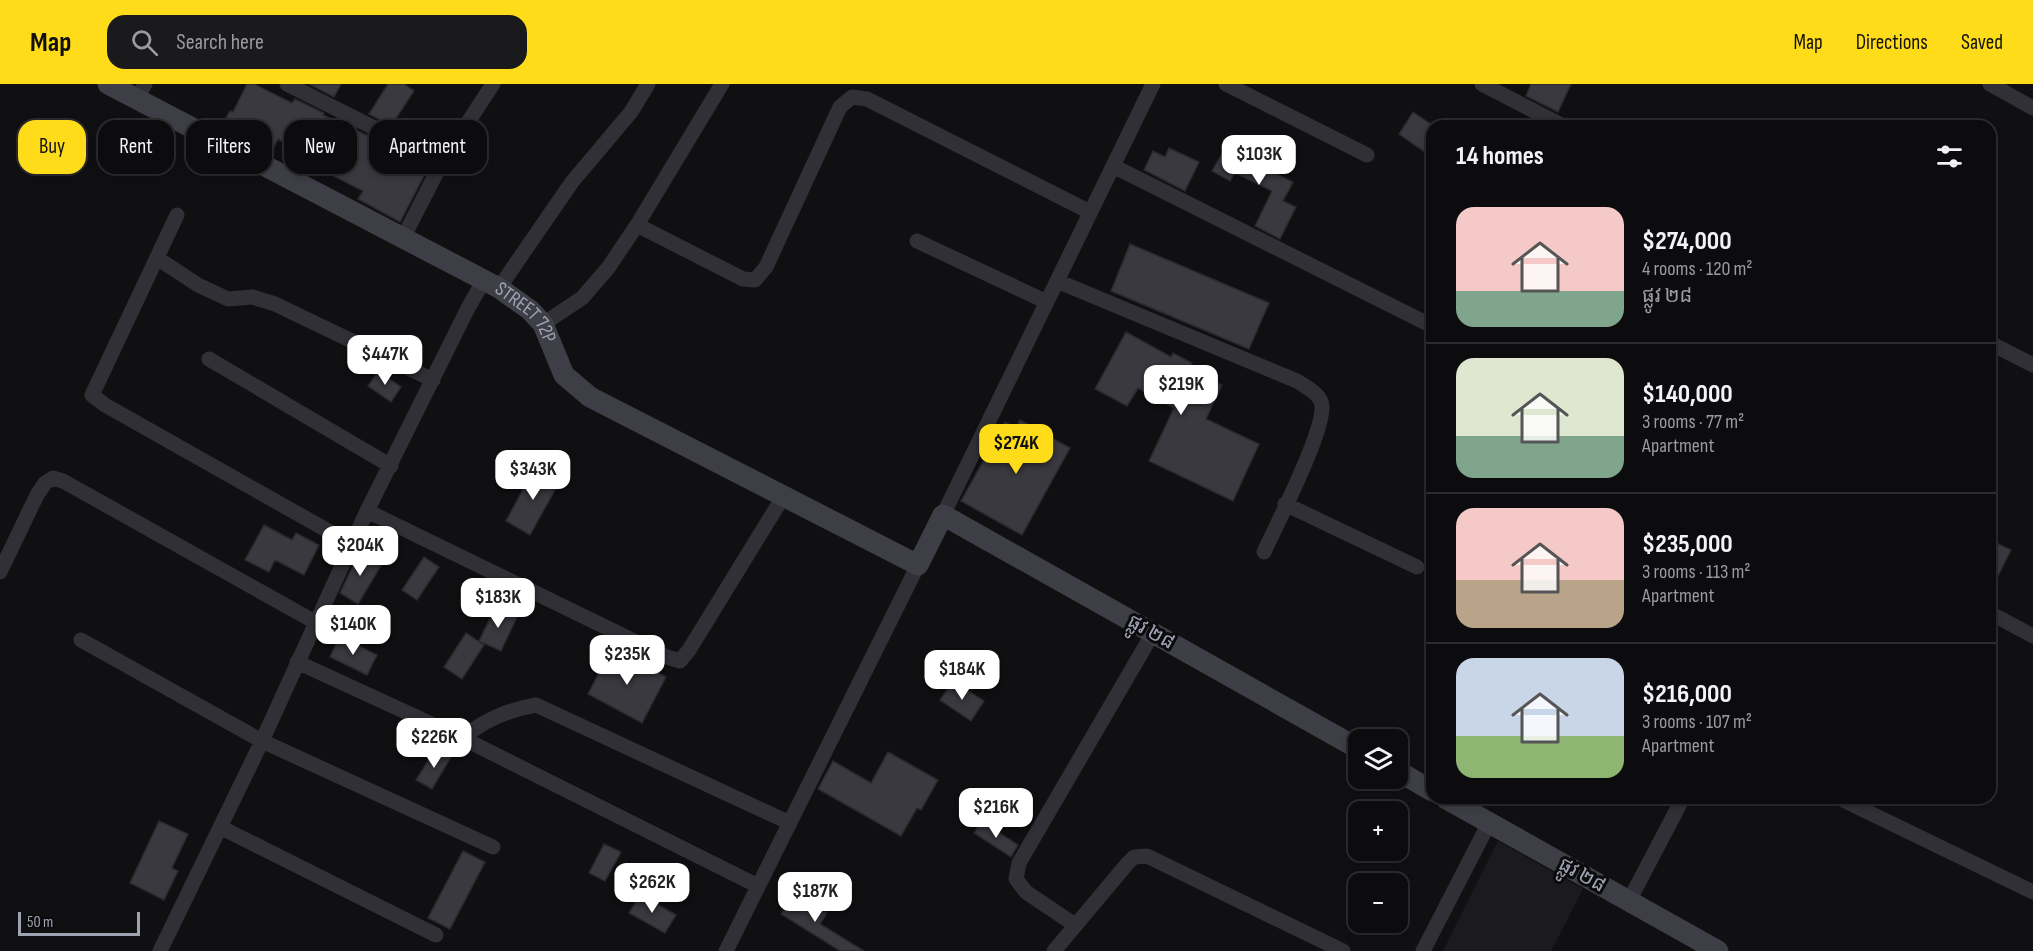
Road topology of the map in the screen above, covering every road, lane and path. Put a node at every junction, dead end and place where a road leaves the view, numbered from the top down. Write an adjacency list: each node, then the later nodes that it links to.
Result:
1 (108, 84): 10 (street, STREET 72P)
2 (287, 84): 14 (street)
3 (493, 84): 12 (street)
4 (648, 84): 25 (street)
5 (722, 84): 20 (street)
6 (1152, 84): 16 (street)
7 (1226, 84): 15 (street)
8 (1482, 84): 13 (street)
9 (1990, 84): 11 (street)
10 (141, 92): 21 (street, STREET 72P)
11 (2033, 108)
12 (469, 120)
13 (1551, 120)
14 (369, 125)
15 (1367, 155)
16 (1113, 166): 18 (street); 28 (street)
17 (436, 174): 21 (street)
18 (1090, 212): 20 (street); 24 (street)
19 (177, 216): 23 (street)
20 (637, 225): 27 (street)
21 (404, 238): 25 (street, STREET 72P)
22 (917, 242): 26 (street)
23 (157, 258): 32 (street); 38 (street)
24 (1057, 281): 26 (street); 35 (street)
25 (491, 284): 27 (street, STREET 72P); 32 (street)
26 (1047, 302): 37 (street)
27 (543, 324): 34 (street, STREET 72P)
28 (1426, 324)
29 (1996, 347): 31 (street)
30 (209, 359): 33 (street)
31 (2033, 365)
32 (433, 380): 33 (street)
33 (391, 466): 36 (street)
34 (783, 496): 36 (street); 40 (street, STREET 72P)
35 (1285, 504): 39 (street); 41 (street)
36 (367, 512): 38 (street)
37 (943, 515): 40 (street); 45 (street, ផ្លូវ ២៨)
38 (353, 544): 44 (street)
39 (1264, 552)
40 (918, 565): 57 (street)
41 (1417, 567)
42 (0, 572): 44 (street)
43 (1996, 616): 46 (street)
44 (315, 622): 48 (street)
45 (1153, 633): 51 (street, ផ្លូវ ២៨); 64 (street)
46 (2033, 636)
47 (81, 640): 50 (street)
48 (297, 662): 49 (street); 50 (street)
49 (462, 738): 57 (street); 61 (street)
50 (262, 741): 59 (street); 60 (street)
51 (1348, 743)
52 (1408, 777): 53 (street)
53 (1426, 787)
54 (1456, 804): 58 (street, ផ្លូវ ២៨)
55 (1680, 804): 63 (street)
56 (1851, 804): 62 (street)
57 (790, 823): 61 (street)
58 (1489, 823): 63 (street, ផ្លូវ ២៨); 71 (street)
59 (220, 827): 65 (street); 67 (street)
60 (493, 847)
61 (758, 886): 68 (street)
62 (2033, 892)
63 (1629, 901): 66 (street, ផ្លូវ ២៨)
64 (1075, 925): 69 (street); 70 (street)
65 (436, 935)
66 (1706, 948)
67 (160, 951)
68 (726, 951)
69 (1054, 951)
70 (1343, 951)
71 (1423, 951)

